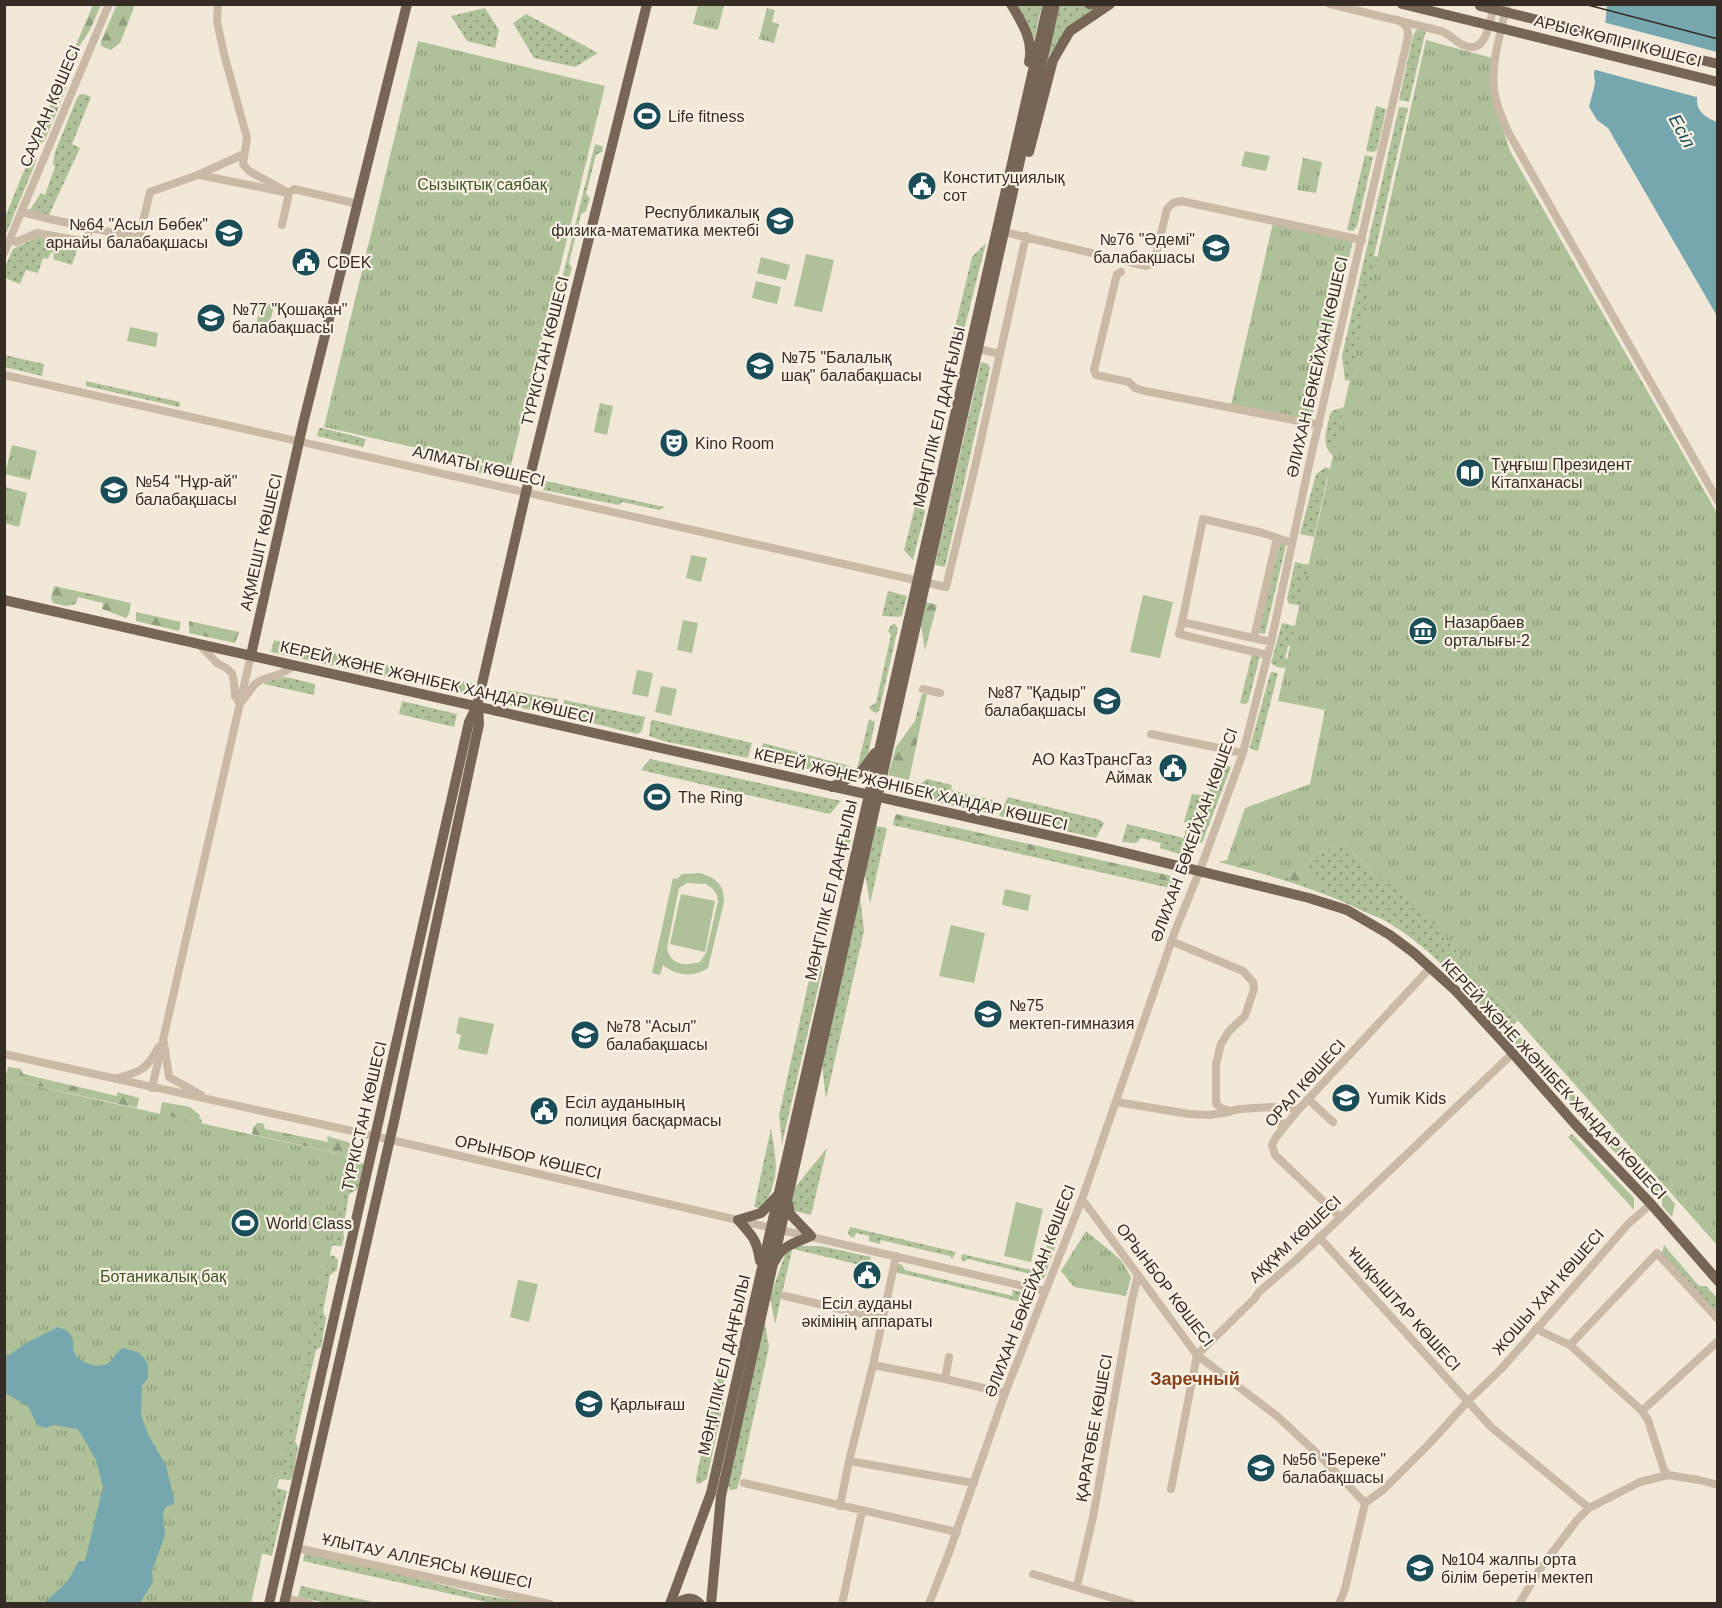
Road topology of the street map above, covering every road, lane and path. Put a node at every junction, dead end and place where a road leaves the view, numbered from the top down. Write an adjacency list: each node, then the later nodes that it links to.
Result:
1 (110, 4): 24 (street, САУРАН КӨШЕСІ)
2 (218, 4): 19 (street)
3 (407, 4): 22 (main road, АҚМЕШІТ КӨШЕСІ)
4 (647, 4): 38 (main road, ТҮРКІСТАН КӨШЕСІ)
5 (1011, 4): 23 (main road)
6 (1048, 4): 23 (main road, МӘҢГІЛІК ЕЛ ДАҢҒЫЛЫ)
7 (1055, 4): 23 (main road, МӘҢГІЛІК ЕЛ ДАҢҒЫЛЫ)
8 (1089, 4): 9 (main road)
9 (1097, 4)
10 (1110, 4): 23 (main road)
11 (1330, 4): 16 (street)
12 (1402, 4): 18 (main road, АРЫС КӨПІРІ КӨШЕСІ, bridge)
13 (1494, 4): 16 (street)
14 (1507, 4): 39 (street)
15 (1476, 5): 17 (main road, АРЫС КӨПІРІ КӨШЕСІ, bridge)
16 (1398, 20): 30 (street, ӘЛИХАН БӨКЕЙХАН КӨШЕСІ)
17 (1718, 64)
18 (1718, 82)
19 (244, 154): 20 (street); 21 (street)
20 (198, 175): 21 (street); 26 (street)
21 (289, 193): 22 (street); 25 (street)
22 (358, 204): 37 (main road, АҚМЕШІТ КӨШЕСІ)
23 (1006, 207): 27 (main road, МӘҢГІЛІК ЕЛ ДАҢҒЫЛЫ); 33 (main road, МӘҢГІЛІК ЕЛ ДАҢҒЫЛЫ)
24 (22, 212): 26 (street); 29 (street, САУРАН КӨШЕСІ)
25 (282, 225)
26 (90, 228): 29 (street)
27 (1004, 231): 28 (street); 33 (main road, МӘҢГІЛІК ЕЛ ДАҢҒЫЛЫ)
28 (1026, 236): 30 (street); 34 (street)
29 (10, 239): 31 (street, САУРАН КӨШЕСІ)
30 (1362, 240): 36 (street, ӘЛИХАН БӨКЕЙХАН КӨШЕСІ)
31 (4, 253)
32 (1121, 272): 36 (street)
33 (974, 348): 34 (street); 42 (main road, МӘҢГІЛІК ЕЛ ДАҢҒЫЛЫ)
34 (1000, 354): 42 (street, АЛМАТЫ КӨШЕСІ)
35 (4, 375): 37 (street, АЛМАТЫ КӨШЕСІ)
36 (1319, 425): 41 (street, ӘЛИХАН БӨКЕЙХАН КӨШЕСІ)
37 (299, 441): 38 (street, АЛМАТЫ КӨШЕСІ); 48 (main road, АҚМЕШІТ КӨШЕСІ)
38 (525, 492): 42 (street, АЛМАТЫ КӨШЕСІ); 54 (main road, ТҮРКІСТАН КӨШЕСІ)
39 (1718, 501)
40 (1277, 538): 41 (street); 44 (street); 45 (street)
41 (1292, 543): 46 (street, ӘЛИХАН БӨКЕЙХАН КӨШЕСІ)
42 (921, 582): 56 (main road, МӘҢГІЛІК ЕЛ ДАҢҒЫЛЫ); 59 (main road, МӘҢГІЛІК ЕЛ ДАҢҒЫЛЫ)
43 (4, 600): 47 (main road, КЕРЕЙ ЖӘНЕ ЖӘНІБЕК ХАНДАР КӨШЕСІ)
44 (1182, 622): 45 (street); 49 (street)
45 (1254, 638): 46 (street)
46 (1271, 642): 49 (street, ӘЛИХАН БӨКЕЙХАН КӨШЕСІ)
47 (198, 643): 48 (main road, КЕРЕЙ ЖӘНЕ ЖӘНІБЕК ХАНДАР КӨШЕСІ); 53 (street)
48 (251, 655): 50 (main road, КЕРЕЙ ЖӘНЕ ЖӘНІБЕК ХАНДАР КӨШЕСІ); 53 (street, АҚМЕШІТ КӨШЕСІ)
49 (1268, 655): 57 (street, ӘЛИХАН БӨКЕЙХАН КӨШЕСІ)
50 (296, 665): 53 (street); 54 (main road, КЕРЕЙ ЖӘНЕ ЖӘНІБЕК ХАНДАР КӨШЕСІ)
51 (923, 689): 52 (street)
52 (940, 693)
53 (240, 704): 63 (street, АҚМЕШІТ КӨШЕСІ)
54 (477, 706): 58 (main road, КЕРЕЙ ЖӘНЕ ЖӘНІБЕК ХАНДАР КӨШЕСІ); 76 (main road, ТҮРКІСТАН КӨШЕСІ); 77 (main road, ТҮРКІСТАН КӨШЕСІ)
55 (1151, 734): 57 (street)
56 (879, 748): 58 (main road); 59 (main road, МӘҢГІЛІК ЕЛ ДАҢҒЫЛЫ)
57 (1243, 753): 60 (street, ӘЛИХАН БӨКЕЙХАН КӨШЕСІ)
58 (832, 787): 59 (main road, КЕРЕЙ ЖӘНЕ ЖӘНІБЕК ХАНДАР КӨШЕСІ)
59 (873, 796): 60 (main road, КЕРЕЙ ЖӘНЕ ЖӘНІБЕК ХАНДАР КӨШЕСІ); 78 (main road, МӘҢГІЛІК ЕЛ ДАҢҒЫЛЫ)
60 (1200, 870): 61 (street, ӘЛИХАН БӨКЕЙХАН КӨШЕСІ); 62 (main road, КЕРЕЙ ЖӘНЕ ЖӘНІБЕК ХАНДАР КӨШЕСІ)
61 (1171, 942): 70 (street, ӘЛИХАН БӨКЕЙХАН КӨШЕСІ); 73 (street)
62 (1431, 967): 64 (main road, КЕРЕЙ ЖӘНЕ ЖӘНІБЕК ХАНДАР КӨШЕСІ); 69 (street, ОРАЛ КӨШЕСІ)
63 (163, 1037): 66 (street); 67 (street, АҚМЕШІТ КӨШЕСІ); 68 (street)
64 (1513, 1053): 80 (main road, КЕРЕЙ ЖӘНЕ ЖӘНІБЕК ХАНДАР КӨШЕСІ); 81 (street, АҚҚҰМ КӨШЕСІ)
65 (4, 1054): 66 (street, ОРЫНБОР КӨШЕСІ)
66 (115, 1079): 67 (street, ОРЫНБОР КӨШЕСІ)
67 (152, 1088): 68 (street, ОРЫНБОР КӨШЕСІ)
68 (208, 1100): 76 (street, ОРЫНБОР КӨШЕСІ)
69 (1308, 1100): 72 (street, ОРАЛ КӨШЕСІ); 74 (street)
70 (1117, 1102): 73 (street); 79 (street, ӘЛИХАН БӨКЕЙХАН КӨШЕСІ)
71 (1270, 1107): 72 (street); 73 (street); 75 (street)
72 (1299, 1109): 75 (street, ОРАЛ КӨШЕСІ)
73 (1230, 1111)
74 (1333, 1122)
75 (1282, 1129): 81 (street, ОРАЛ КӨШЕСІ)
76 (374, 1137): 77 (street, ОРЫНБОР КӨШЕСІ); 94 (main road, ТҮРКІСТАН КӨШЕСІ)
77 (389, 1141): 82 (street, ОРЫНБОР КӨШЕСІ); 95 (main road, ТҮРКІСТАН КӨШЕСІ)
78 (782, 1197): 82 (main road); 83 (main road, МӘҢГІЛІК ЕЛ ДАҢҒЫЛЫ); 84 (main road)
79 (1082, 1198): 88 (street, ОРЫНБОР КӨШЕСІ); 90 (street, ӘЛИХАН БӨКЕЙХАН КӨШЕСІ)
80 (1651, 1204): 89 (main road, КЕРЕЙ ЖӘНЕ ЖӘНІБЕК ХАНДАР КӨШЕСІ); 96 (street, ЖОШЫ ХАН КӨШЕСІ)
81 (1340, 1217): 85 (street, АҚҚҰМ КӨШЕСІ)
82 (738, 1220): 83 (street, ОРЫНБОР КӨШЕСІ); 87 (main road)
83 (775, 1228): 84 (street, ОРЫНБОР КӨШЕСІ); 87 (main road, МӘҢГІЛІК ЕЛ ДАҢҒЫЛЫ)
84 (811, 1236): 86 (street, ОРЫНБОР КӨШЕСІ); 87 (main road)
85 (1319, 1237): 99 (street, АҚҚҰМ КӨШЕСІ); 106 (street, ҰШҚЫШТАР КӨШЕСІ)
86 (896, 1256): 90 (street, ОРЫНБОР КӨШЕСІ); 92 (street)
87 (766, 1269): 128 (main road, МӘҢГІЛІК ЕЛ ДАҢҒЫЛЫ); 131 (main road, МӘҢГІЛІК ЕЛ ДАҢҒЫЛЫ)
88 (1138, 1275): 99 (street, ОРЫНБОР КӨШЕСІ); 122 (street, ҚАРАТӨБЕ КӨШЕСІ)
89 (1718, 1283)
90 (1045, 1291): 105 (street, ӘЛИХАН БӨКЕЙХАН КӨШЕСІ)
91 (786, 1296): 92 (street)
92 (883, 1319): 101 (street)
93 (1718, 1319): 98 (street)
94 (332, 1326): 95 (main road); 102 (main road, ТҮРКІСТАН КӨШЕСІ)
95 (347, 1326): 103 (main road, ТҮРКІСТАН КӨШЕСІ)
96 (1536, 1329): 98 (street); 106 (street, ЖОШЫ ХАН КӨШЕСІ)
97 (1718, 1341): 107 (street)
98 (1570, 1345): 107 (street)
99 (1197, 1355): 113 (street); 114 (street, ОРЫНБОР КӨШЕСІ)
100 (949, 1357): 104 (street)
101 (873, 1365): 104 (street); 108 (street)
102 (322, 1368): 103 (main road); 119 (main road, ТҮРКІСТАН КӨШЕСІ)
103 (337, 1371): 120 (main road, ТҮРКІСТАН КӨШЕСІ)
104 (945, 1379): 105 (street)
105 (1005, 1393): 111 (street, ӘЛИХАН БӨКЕЙХАН КӨШЕСІ)
106 (1468, 1401): 114 (street, ЖОШЫ ХАН КӨШЕСІ); 116 (street, ҰШҚЫШТАР КӨШЕСІ)
107 (1642, 1412): 109 (street)
108 (849, 1461): 111 (street); 115 (street)
109 (1668, 1475): 112 (street); 116 (street)
110 (744, 1483): 115 (street)
111 (974, 1483): 118 (street, ӘЛИХАН БӨКЕЙХАН КӨШЕСІ)
112 (1718, 1485)
113 (1171, 1488)
114 (1365, 1503): 135 (street)
115 (840, 1506): 117 (street)
116 (1589, 1508): 136 (street)
117 (862, 1511): 118 (street); 132 (street)
118 (957, 1532): 133 (street, ӘЛИХАН БӨКЕЙХАН КӨШЕСІ)
119 (282, 1545): 120 (main road); 123 (main road, ТҮРКІСТАН КӨШЕСІ)
120 (296, 1551): 124 (main road, ТҮРКІСТАН КӨШЕСІ); 127 (street, ҰЛЫТАУ АЛЛЕЯСЫ КӨШЕСІ)
121 (1034, 1574): 122 (street)
122 (1077, 1586): 134 (street)
123 (272, 1589): 124 (main road); 125 (main road, ТҮРКІСТАН КӨШЕСІ)
124 (285, 1601): 126 (street)
125 (269, 1604)
126 (310, 1604)
127 (550, 1604)
128 (670, 1604)
129 (676, 1604): 130 (main road)
130 (700, 1604)
131 (711, 1604)
132 (842, 1604)
133 (930, 1604)
134 (1132, 1604)
135 (1340, 1604)
136 (1519, 1604)

